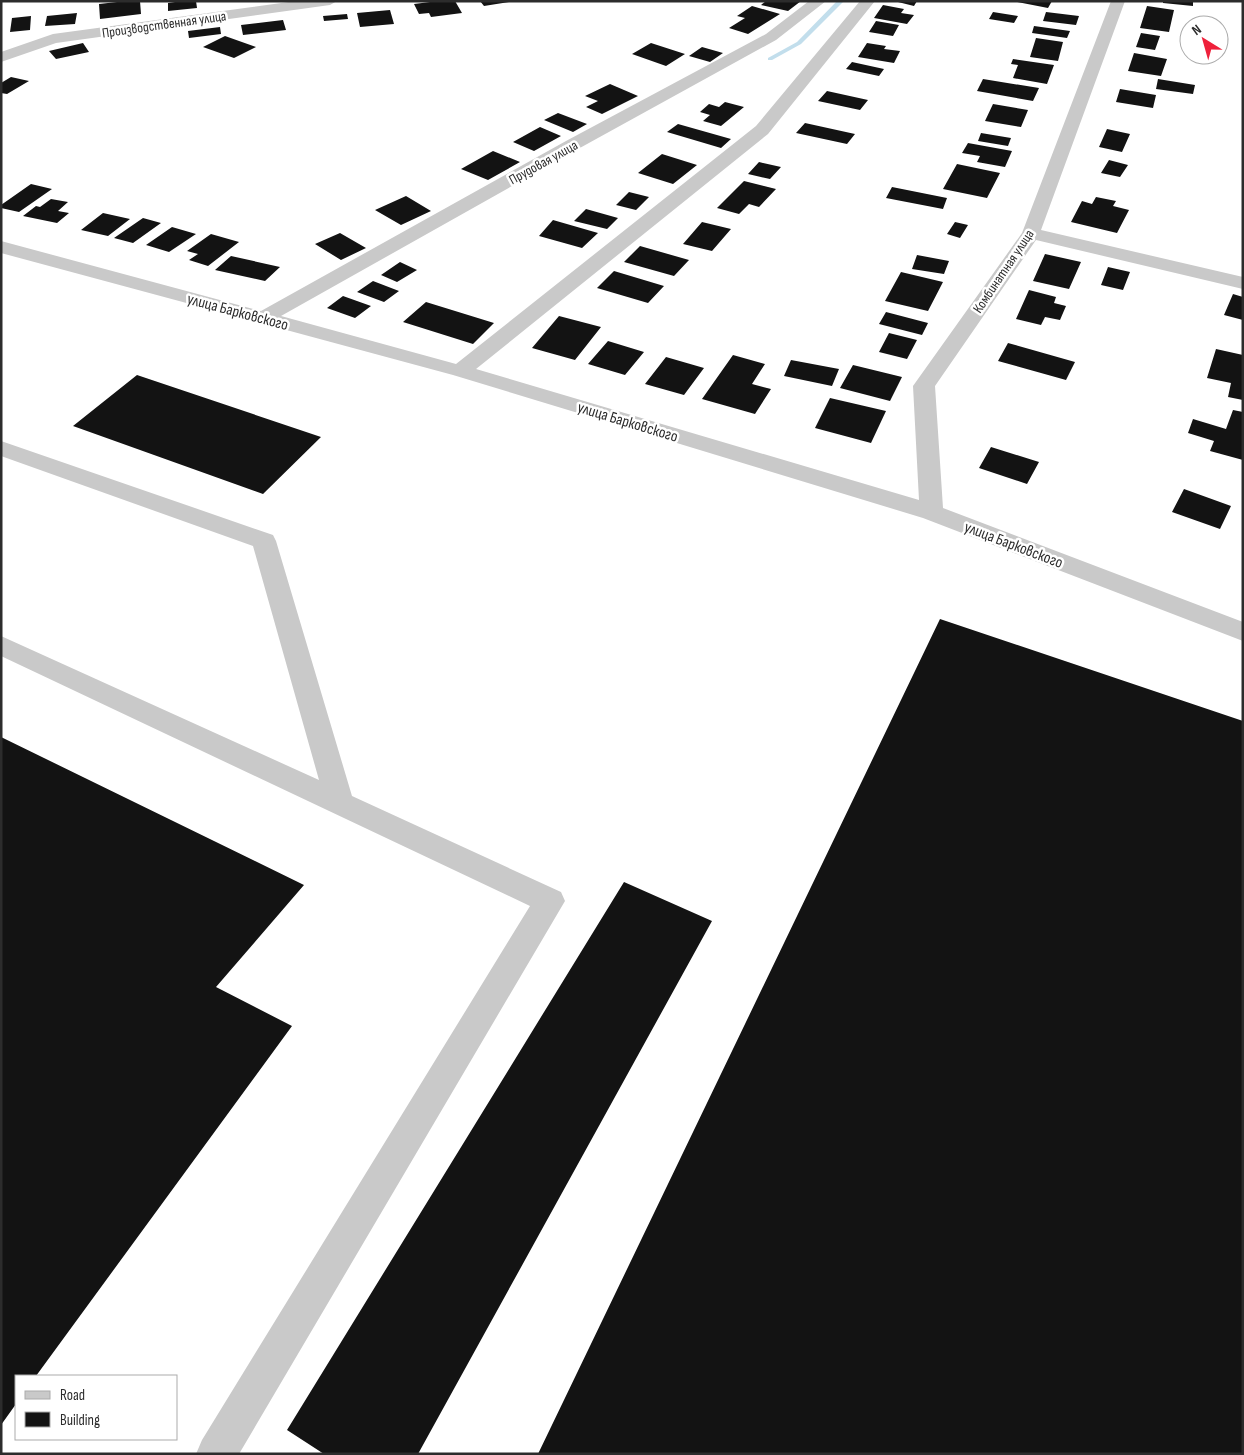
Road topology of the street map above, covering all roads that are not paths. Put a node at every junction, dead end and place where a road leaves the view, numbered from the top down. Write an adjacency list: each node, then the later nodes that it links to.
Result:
1 (330, 1): 5 (street, Производственная улица)
2 (819, 1): 9 (street, Прудовая улица)
3 (868, 1): 10 (street)
4 (1118, 1): 6 (street, Комбинатная улица)
5 (1, 57)
6 (1031, 233): 8 (street); 12 (street, Комбинатная улица)
7 (1, 247): 9 (street, улица Барковского)
8 (1243, 283)
9 (263, 318): 10 (street, улица Барковского)
10 (460, 370): 12 (street, улица Барковского)
11 (1, 448): 15 (street)
12 (931, 512): 13 (street, улица Барковского)
13 (1243, 632)
14 (1, 645): 15 (street)
15 (340, 803): 16 (street)
16 (216, 1454)

